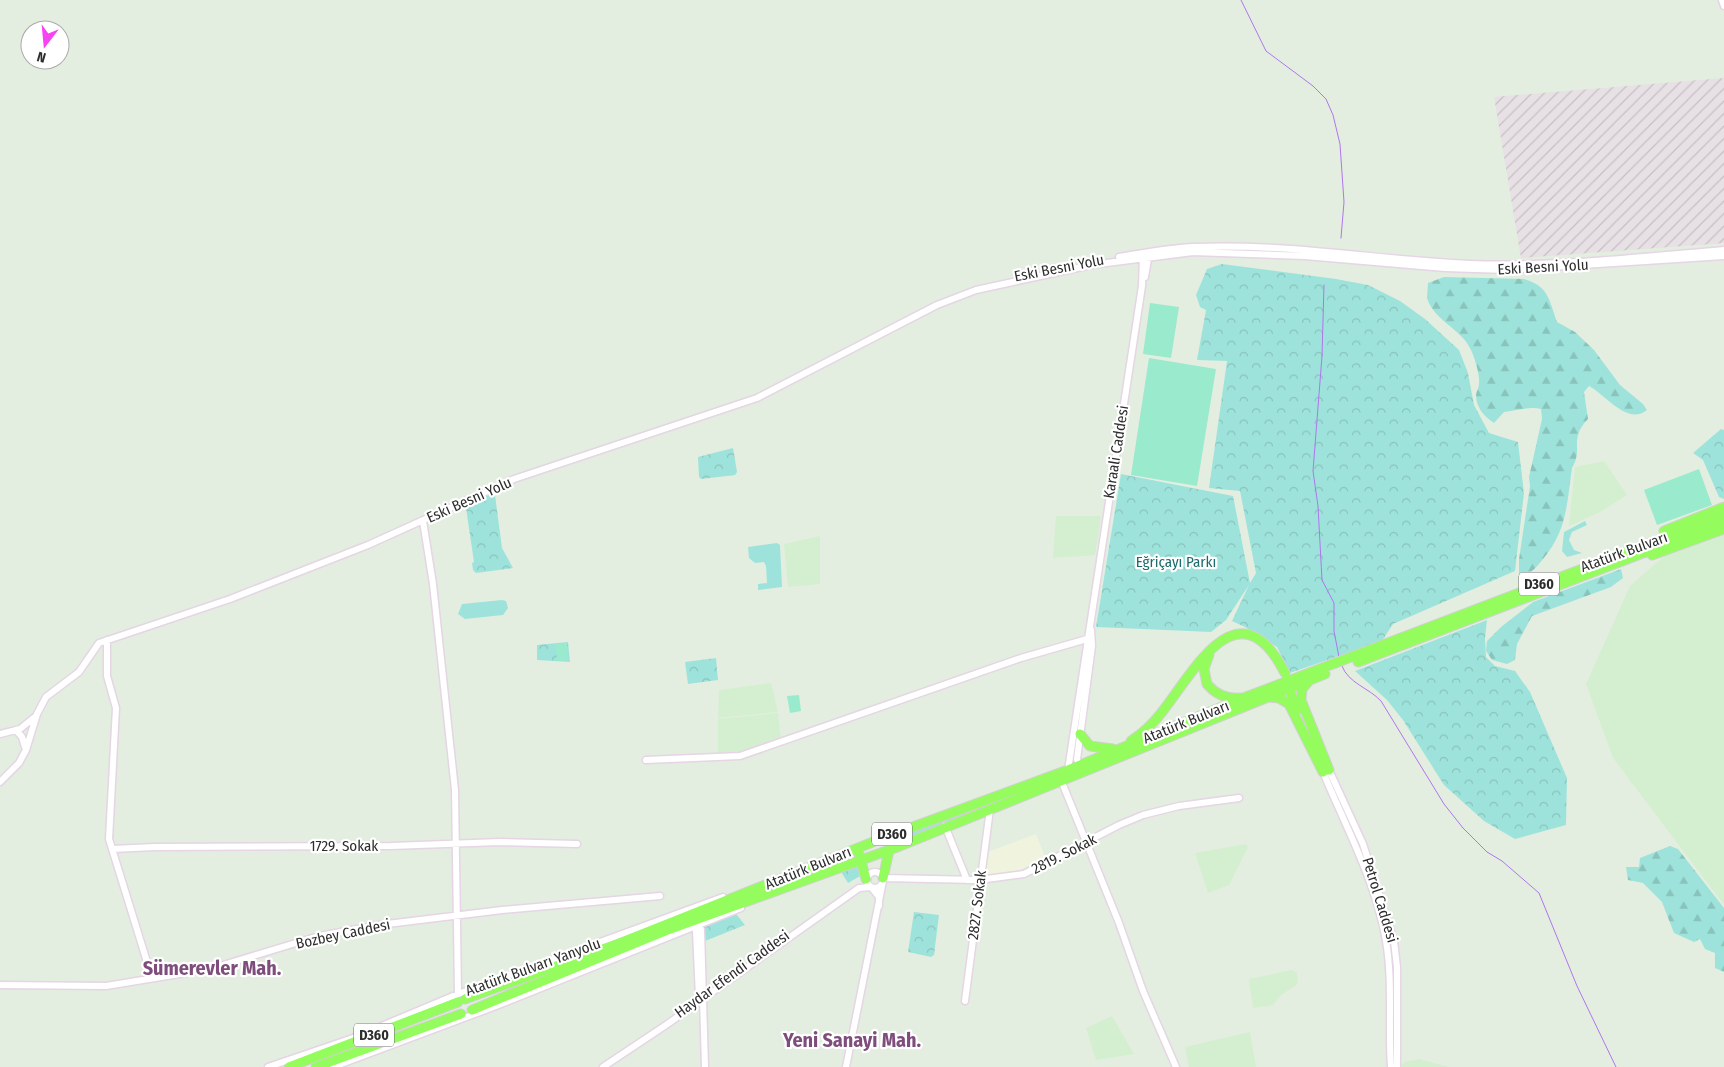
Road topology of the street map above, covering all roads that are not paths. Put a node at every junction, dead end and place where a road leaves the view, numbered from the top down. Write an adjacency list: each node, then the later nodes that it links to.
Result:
1 (1722, 0): 2 (main road)
2 (1724, 6)
3 (1724, 250): 6 (main road, Eski Besni Yolu)
4 (1146, 255): 6 (main road, Eski Besni Yolu); 9 (main road, Eski Besni Yolu); 13 (main road, Karaali Caddesi)
5 (1724, 256): 6 (main road, Eski Besni Yolu)
6 (1363, 258)
7 (1724, 507): 12 (highway)
8 (1724, 515): 12 (highway, Atatürk Bulvarı / D360)
9 (422, 521): 15 (main road, Eski Besni Yolu); 38 (main road)
10 (1724, 522): 12 (highway, Atatürk Bulvarı / D360)
11 (1724, 529): 12 (highway)
12 (1614, 560): 16 (highway, Atatürk Bulvarı / D360)
13 (1091, 618): 14 (main road, Karaali Caddesi); 24 (main road, Karaali Caddesi)
14 (1087, 639): 27 (main road); 29 (main road, Karaali Caddesi)
15 (107, 640): 21 (main road); 41 (main road)
16 (1320, 673): 17 (highway, Atatürk Bulvarı / D360); 19 (highway, Atatürk Bulvarı / D360)
17 (1309, 681): 20 (highway, Atatürk Bulvarı / D360); 30 (highway)
18 (1292, 694): 30 (highway)
19 (1246, 697): 25 (highway, Atatürk Bulvarı / D360); 25 (highway)
20 (1266, 697): 30 (highway); 31 (highway, Atatürk Bulvarı / D360)
21 (37, 714): 22 (main road); 26 (main road)
22 (16, 730): 23 (main road); 26 (main road)
23 (0, 734)
24 (1080, 734): 25 (highway); 28 (main road, Karaali Caddesi)
25 (1120, 749): 28 (highway, Atatürk Bulvarı / D360)
26 (26, 750): 32 (main road)
27 (646, 760)
28 (1080, 765): 29 (highway, Atatürk Bulvarı / D360)
29 (1068, 770): 36 (highway, Atatürk Bulvarı / D360)
30 (1326, 771): 69 (main road); 70 (main road, Petrol Caddesi)
31 (1061, 780): 34 (highway, Atatürk Bulvarı / D360); 37 (main road)
32 (0, 782)
33 (1239, 798): 37 (main road, 2819. Sokak)
34 (990, 809): 35 (highway, Atatürk Bulvarı / D360); 46 (main road, 2827. Sokak)
35 (945, 826): 42 (highway, Atatürk Bulvarı / D360); 45 (main road)
36 (883, 838): 40 (highway, Atatürk Bulvarı / D360); 42 (highway)
37 (1086, 842): 46 (main road, 2819. Sokak); 68 (main road)
38 (455, 843): 39 (main road, 1729. Sokak); 41 (main road, 1729. Sokak); 51 (main road)
39 (577, 844)
40 (860, 847): 43 (highway); 56 (highway, Atatürk Bulvarı / D360)
41 (112, 850): 53 (main road)
42 (889, 850): 43 (highway, Atatürk Bulvarı / D360); 44 (highway)
43 (861, 860): 47 (highway, Atatürk Bulvarı / D360); 48 (highway)
44 (883, 880): 45 (main road, 2819. Sokak); 48 (main road); 48 (main road); 50 (main road)
45 (968, 880): 46 (main road, 2819. Sokak)
46 (979, 880): 57 (main road, 2827. Sokak)
47 (804, 881): 52 (main road, Atatürk Bulvarı Yanyolu); 58 (highway, Atatürk Bulvarı / D360)
48 (869, 883): 50 (main road); 55 (main road, Haydar Efendi Caddesi)
49 (660, 896): 51 (main road, Bozbey Caddesi)
50 (879, 906): 67 (main road)
51 (457, 915): 53 (main road, Bozbey Caddesi); 56 (main road)
52 (699, 924): 55 (main road); 63 (main road, Atatürk Bulvarı Yanyolu)
53 (152, 978): 54 (main road, Bozbey Caddesi)
54 (0, 985)
55 (702, 997): 64 (main road, Haydar Efendi Caddesi); 65 (main road, Haydar Efendi Caddesi); 66 (main road)
56 (460, 998): 58 (highway); 59 (highway); 60 (main road, Atatürk Bulvarı Yanyolu); 61 (highway, Atatürk Bulvarı / D360)
57 (966, 1001)
58 (472, 1010): 59 (highway)
59 (461, 1014): 62 (highway, D360)
60 (268, 1067)
61 (289, 1067)
62 (316, 1067)
63 (333, 1067)
64 (597, 1067)
65 (603, 1067)
66 (705, 1067)
67 (846, 1067)
68 (1176, 1067)
69 (1391, 1067)
70 (1396, 1067)

